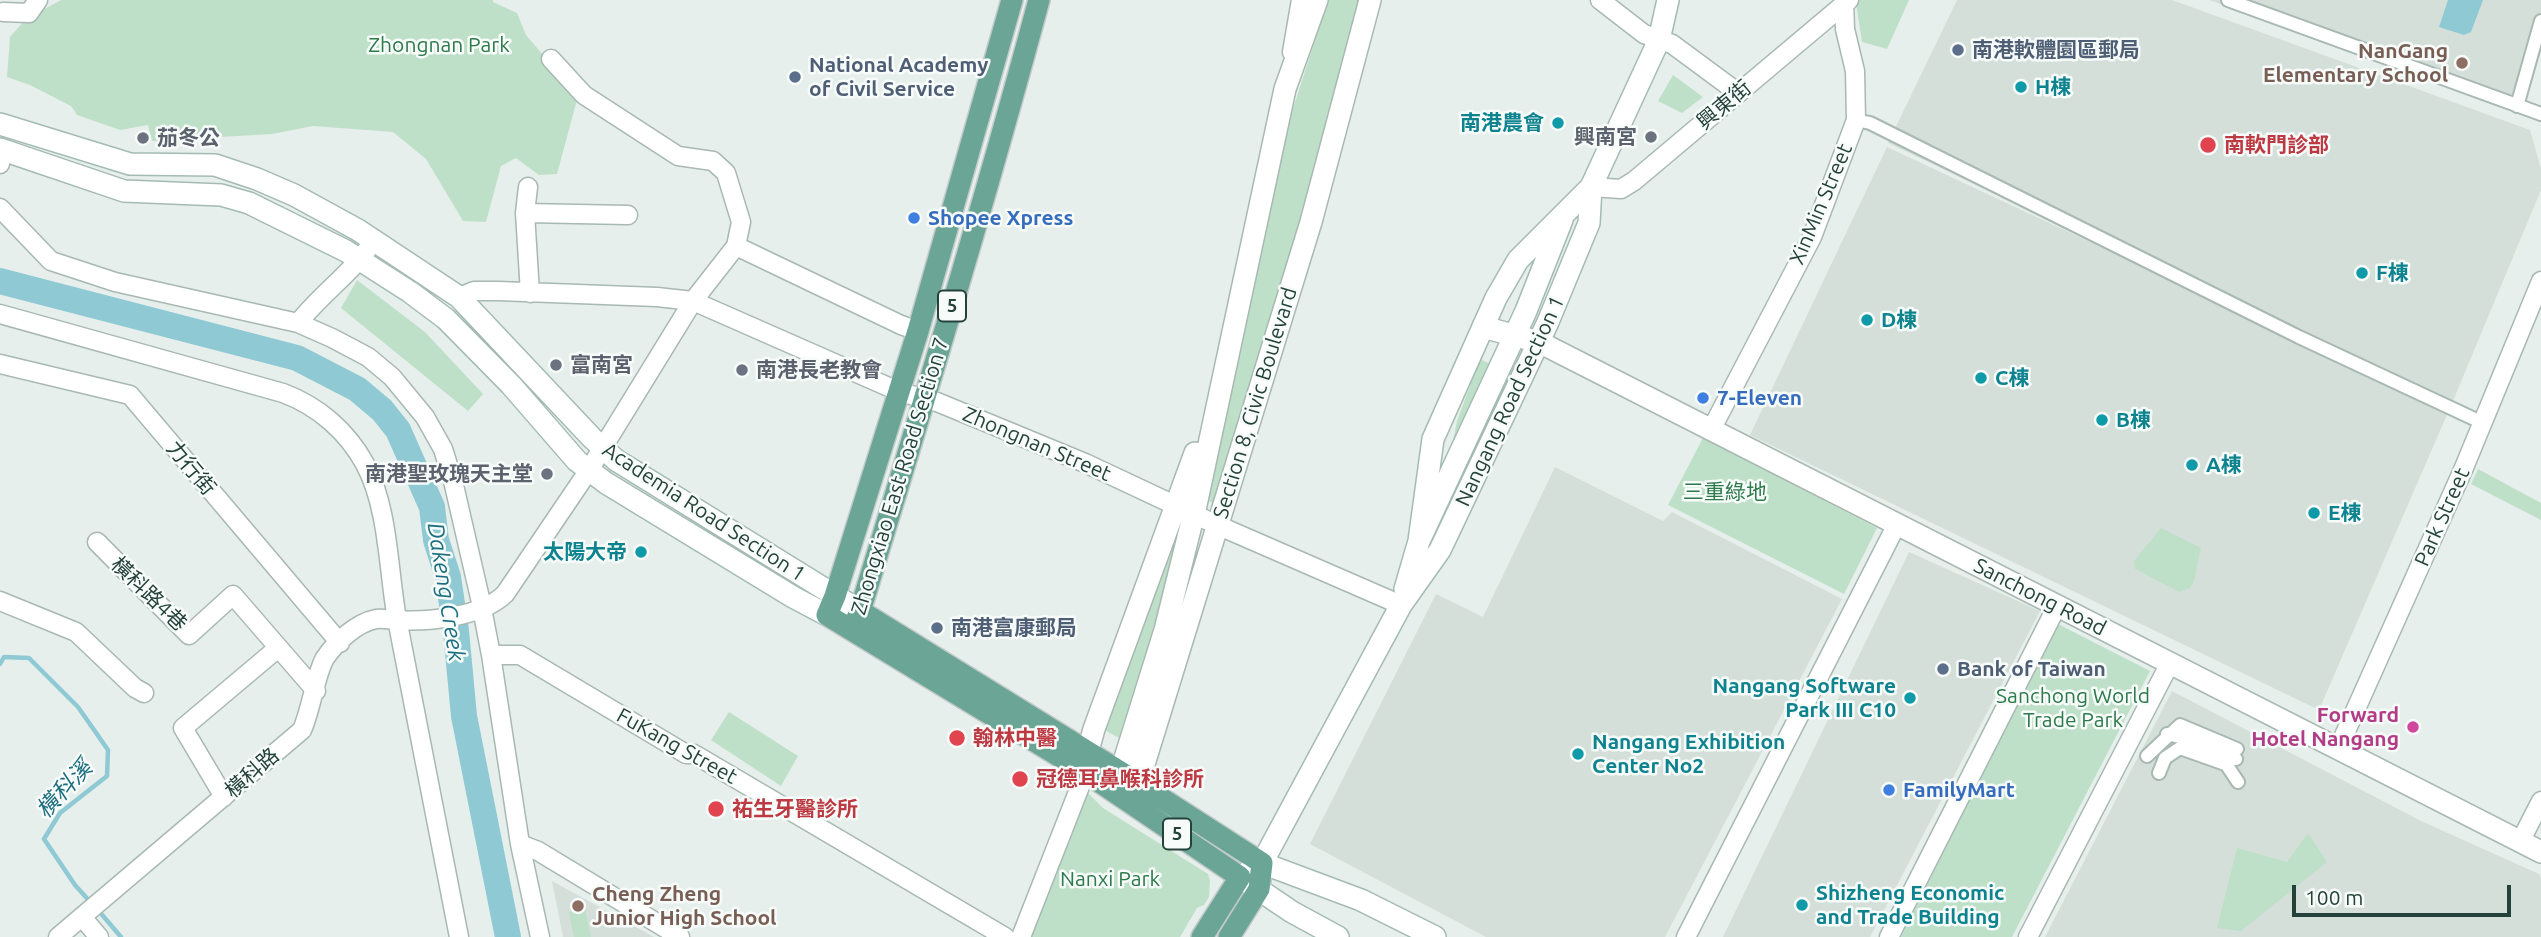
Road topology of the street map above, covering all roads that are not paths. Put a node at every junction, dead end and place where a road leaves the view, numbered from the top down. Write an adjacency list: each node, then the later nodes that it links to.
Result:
1 (38, 0): 11 (street)
2 (1012, 0): 38 (main road, Zhongxiao East Road Section 7 / 5)
3 (1039, 0): 43 (main road, Zhongxiao East Road Section 7 / 5)
4 (1301, 0): 15 (street)
5 (1317, 0): 15 (main road, Section 8, Civic Boulevard)
6 (1370, 0): 50 (main road, Section 8, Civic Boulevard)
7 (1600, 0): 13 (street)
8 (1668, 0): 13 (main road, Nangang Road Section 1)
9 (2228, 0): 17 (street)
10 (1846, 1): 16 (street, 興東街); 19 (street, XinMin Street)
11 (3, 12)
12 (2541, 21): 17 (street)
13 (1659, 40): 16 (street); 23 (main road, Nangang Road Section 1)
14 (551, 60): 29 (street)
15 (1286, 89): 48 (main road, Section 8, Civic Boulevard)
16 (1737, 92): 23 (street, 興東街)
17 (2517, 106): 18 (street)
18 (2541, 114)
19 (1856, 120): 44 (street); 45 (street, XinMin Street)
20 (0, 124): 28 (main road, Academia Road Section 1)
21 (0, 149): 30 (main road, Academia Road Section 1)
22 (528, 187): 26 (street)
23 (1591, 187): 25 (main road, Nangang Road Section 1); 40 (main road, Nangang Road Section 1)
24 (0, 208): 36 (street)
25 (1565, 212): 37 (main road); 39 (main road, Nangang Road Section 1)
26 (525, 213): 27 (street); 32 (street)
27 (628, 215)
28 (374, 240): 30 (street); 33 (main road, Academia Road Section 1)
29 (736, 246): 34 (street); 38 (street)
30 (361, 260): 36 (street); 47 (main road, Academia Road Section 1)
31 (2541, 281): 44 (street, Park Street)
32 (530, 293): 33 (street, Zhongnan Street); 34 (street, Zhongnan Street)
33 (459, 297): 46 (main road, Academia Road Section 1)
34 (693, 301): 42 (street, Zhongnan Street); 46 (street)
35 (0, 314): 58 (street)
36 (298, 323): 57 (street)
37 (1483, 327): 39 (main road, Sanchong Road); 51 (main road)
38 (918, 331): 42 (main road, Zhongxiao East Road Section 7 / 5)
39 (1513, 335): 40 (main road, Sanchong Road); 51 (main road, Nangang Road Section 1)
40 (1539, 342): 45 (main road, Sanchong Road); 55 (main road, Nangang Road Section 1)
41 (0, 365): 60 (street, 力行街)
42 (900, 392): 43 (street, Zhongnan Street); 54 (main road, Zhongxiao East Road Section 7 / 5)
43 (923, 399): 48 (street, Zhongnan Street); 59 (main road, Zhongxiao East Road Section 7 / 5)
44 (2483, 424): 69 (street, Park Street)
45 (1711, 430): 49 (main road, Sanchong Road)
46 (602, 449): 47 (street); 54 (main road, Academia Road Section 1)
47 (589, 470): 54 (main road, Academia Road Section 1); 57 (street)
48 (1185, 509): 50 (street, Zhongnan Street); 72 (main road); 75 (main road, Section 8, Civic Boulevard)
49 (1896, 524): 56 (main road, Sanchong Road); 95 (street)
50 (1217, 525): 55 (street, Zhongnan Street); 75 (main road, Section 8, Civic Boulevard)
51 (1419, 541): 55 (main road, Nangang Road Section 1)
52 (97, 542): 61 (street, 橫科路4巷)
53 (0, 600): 65 (street)
54 (831, 605): 59 (main road, Academia Road Section 1)
55 (1401, 605): 80 (main road, Nangang Road Section 1)
56 (2057, 606): 63 (main road, Sanchong Road); 96 (street)
57 (476, 611): 58 (street, 橫科路); 62 (street)
58 (397, 620): 60 (street, 橫科路); 86 (street)
59 (856, 620): 72 (main road, Academia Road Section 1 / 5)
60 (340, 643): 64 (street, 橫科路)
61 (278, 648): 64 (street, 橫科路4巷); 76 (street)
62 (491, 655): 78 (street); 89 (street, FuKang Street)
63 (2170, 663): 69 (main road, Sanchong Road); 97 (street)
64 (316, 691): 76 (street, 橫科路)
65 (144, 693)
66 (2198, 732): 67 (street); 68 (street); 71 (street)
67 (2169, 741): 68 (street); 70 (street); 71 (street); 73 (street)
68 (2211, 747): 71 (street)
69 (2338, 749): 79 (main road, Sanchong Road)
70 (2147, 756)
71 (2234, 758): 74 (street)
72 (1086, 761): 75 (main road, Academia Road Section 1 / 5); 90 (street)
73 (2159, 773)
74 (2238, 782)
75 (1126, 788): 80 (main road, Academia Road Section 1 / 5); 81 (main road, Academia Road Section 1 / 5)
76 (224, 797): 83 (street, 橫科路)
77 (2541, 800): 79 (street)
78 (520, 844): 87 (street); 88 (street)
79 (2534, 851)
80 (1262, 863): 81 (main road, Nangang Road Section 1); 82 (main road, Nangang Road Section 1); 94 (main road)
81 (1240, 877): 82 (main road, Academia Road Section 1); 91 (main road, Nangang Road Section 1)
82 (1259, 889): 92 (main road, Nangang Road Section 1); 93 (main road, Academia Road Section 1)
83 (84, 915): 84 (street, 橫科路); 85 (street)
84 (58, 937)
85 (99, 937)
86 (458, 937)
87 (540, 937)
88 (680, 937)
89 (1005, 937)
90 (1021, 937)
91 (1202, 937)
92 (1229, 937)
93 (1338, 937)
94 (1435, 937)
95 (1686, 937)
96 (1889, 937)
97 (2028, 937)

